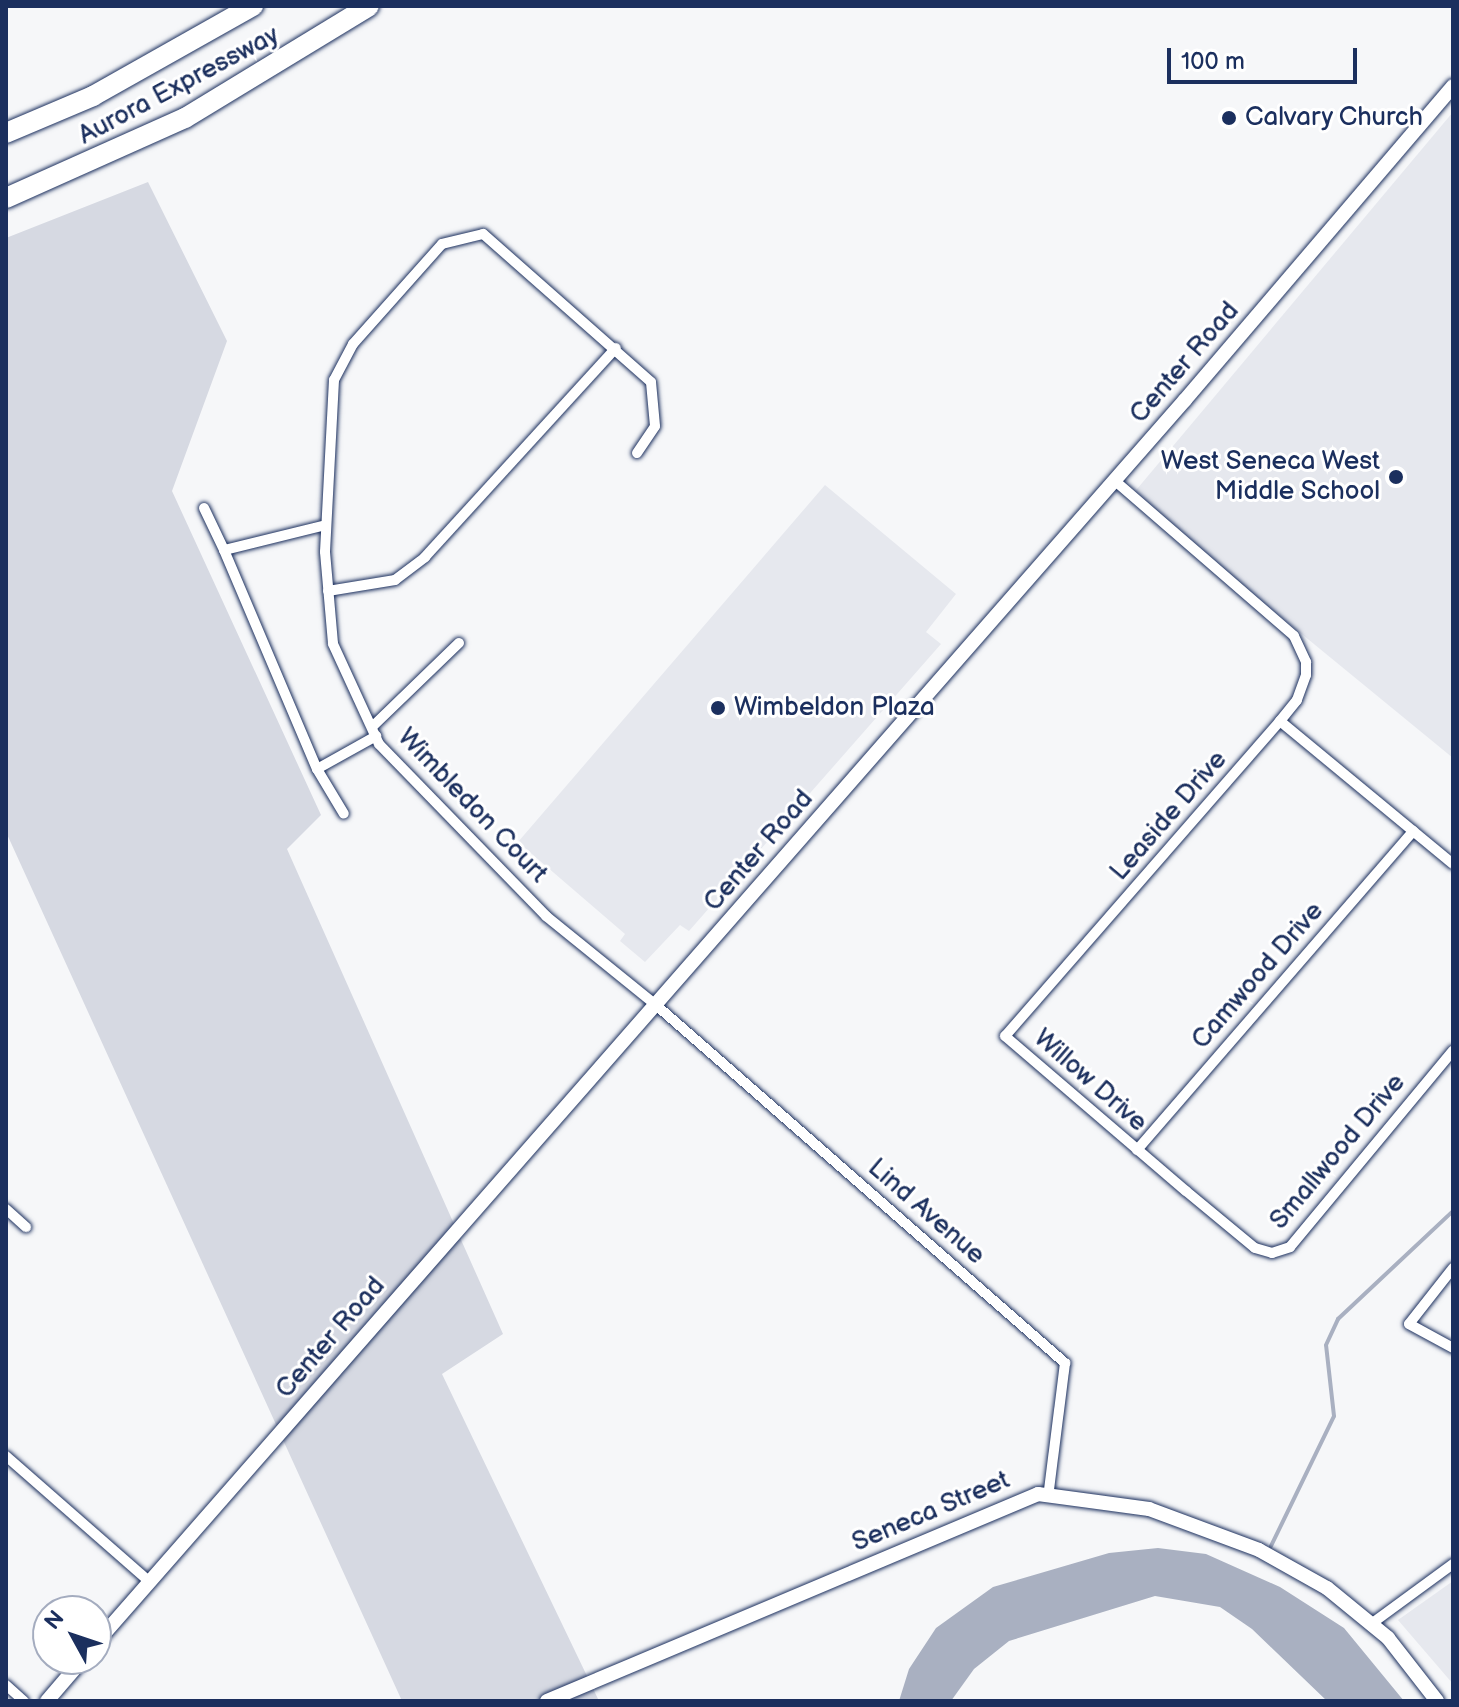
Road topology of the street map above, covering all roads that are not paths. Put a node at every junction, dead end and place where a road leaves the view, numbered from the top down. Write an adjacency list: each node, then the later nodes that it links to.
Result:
1 (253, 6): 4 (highway, Aurora Expressway)
2 (369, 6): 5 (highway, Aurora Expressway)
3 (1453, 86): 8 (main road, Center Road)
4 (6, 133)
5 (6, 198)
6 (616, 348): 7 (street, Wimbledon Court); 10 (street, Wimbledon Court); 12 (street)
7 (637, 453)
8 (1114, 480): 14 (street, Leaside Drive); 21 (main road, Center Road)
9 (204, 508): 11 (street)
10 (326, 525): 11 (street); 12 (street, Wimbledon Court)
11 (224, 550): 16 (street)
12 (328, 591): 15 (street, Wimbledon Court)
13 (459, 643): 15 (street)
14 (1280, 721): 18 (street); 20 (street, Leaside Drive)
15 (374, 732): 16 (street); 21 (street, Wimbledon Court)
16 (317, 769): 17 (street)
17 (344, 814)
18 (1413, 831): 19 (street); 23 (street, Camwood Drive)
19 (1453, 864)
20 (1091, 940): 23 (street, Willow Drive)
21 (656, 1005): 30 (street, Lind Avenue); 32 (main road, Center Road)
22 (1453, 1051): 26 (street, Smallwood Drive)
23 (1137, 1150): 26 (street, Willow Drive)
24 (6, 1209): 25 (street)
25 (26, 1227)
26 (1246, 1240)
27 (1453, 1268): 28 (street)
28 (1453, 1348)
29 (6, 1456): 32 (street)
30 (1048, 1497): 34 (main road, Seneca Street); 39 (main road, Seneca Street)
31 (1453, 1564): 34 (street)
32 (149, 1581): 33 (main road, Center Road)
33 (112, 1624)
34 (1371, 1624): 40 (main road, Seneca Street)
35 (69, 1675): 38 (main road)
36 (6, 1685): 37 (street)
37 (24, 1701)
38 (47, 1701)
39 (547, 1701)
40 (1437, 1701)

